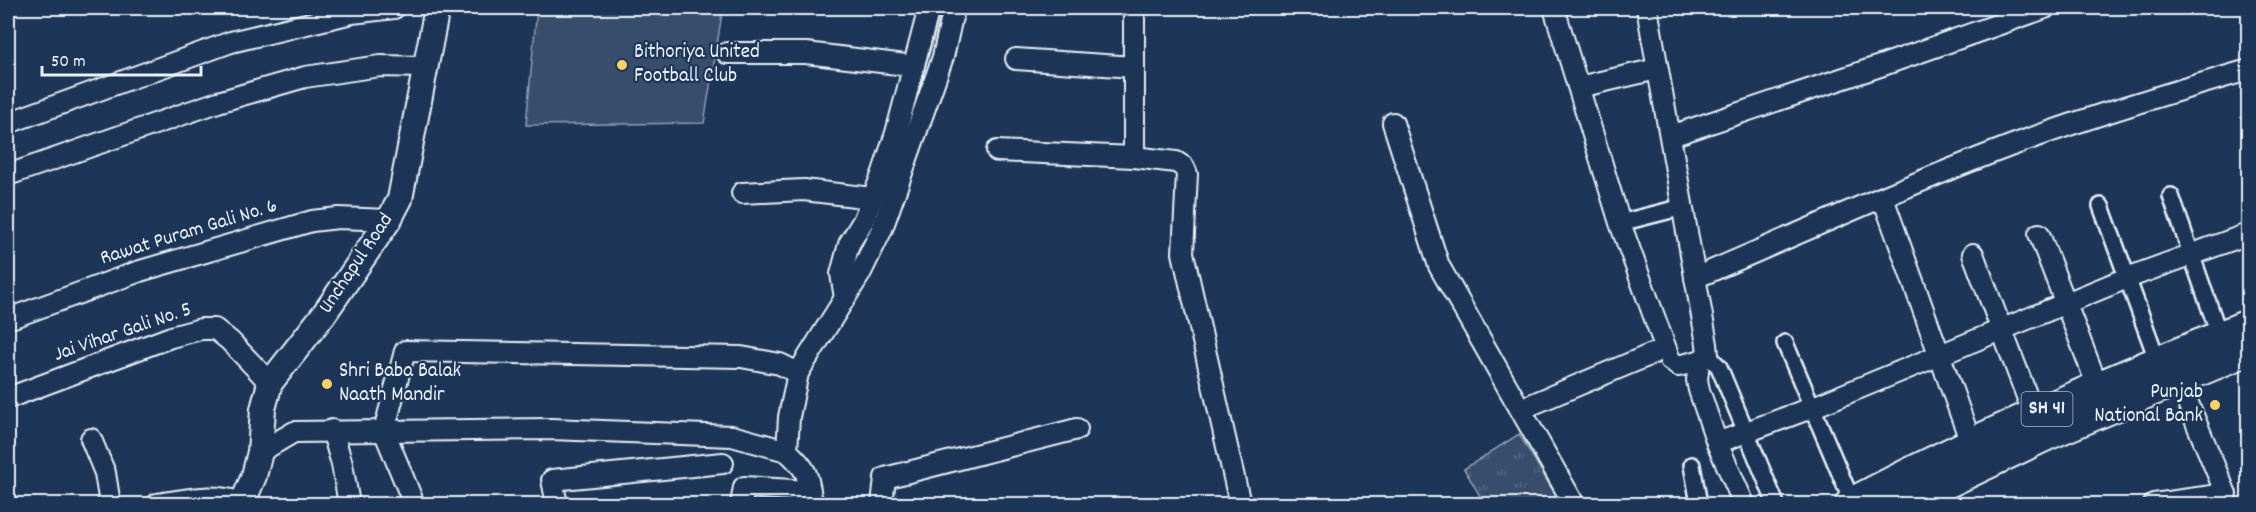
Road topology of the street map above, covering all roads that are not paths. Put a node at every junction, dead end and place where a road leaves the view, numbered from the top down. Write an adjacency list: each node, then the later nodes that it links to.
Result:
1 (394, 8): 17 (street)
2 (437, 8): 13 (street, Unchapul Road)
3 (929, 8): 11 (street)
4 (954, 8): 37 (street)
5 (1134, 8): 12 (street)
6 (1554, 8): 16 (street)
7 (1647, 8): 14 (street)
8 (2044, 8): 19 (street)
9 (727, 53): 11 (street)
10 (1016, 59): 12 (street)
11 (914, 66): 25 (street)
12 (1134, 66): 21 (street)
13 (425, 67): 22 (street); 29 (street, Unchapul Road)
14 (1657, 69): 16 (street); 19 (street)
15 (2248, 70): 26 (street)
16 (1579, 87): 30 (street)
17 (8, 123)
18 (1392, 123): 54 (street)
19 (1671, 136): 28 (street)
20 (997, 151): 21 (street)
21 (1134, 157): 76 (street)
22 (8, 175)
23 (742, 193): 25 (street)
24 (2171, 195): 34 (street)
25 (872, 198): 37 (street)
26 (1883, 198): 35 (street); 46 (street)
27 (2101, 206): 36 (street)
28 (1683, 207): 30 (street); 35 (street)
29 (389, 220): 39 (street, Rawat Puram Gali No. 6); 50 (street, Unchapul Road)
30 (1620, 223): 47 (street)
31 (2039, 234): 38 (street)
32 (2248, 234): 34 (street)
33 (1972, 254): 41 (street)
34 (2191, 255): 36 (street); 42 (street)
35 (1695, 278): 47 (street)
36 (2127, 278): 38 (street); 48 (street)
37 (845, 298): 49 (street)
38 (2065, 304): 41 (street); 51 (street)
39 (8, 319)
40 (2248, 326): 42 (main road, SH 41)
41 (2001, 330): 46 (street); 55 (street)
42 (2220, 337): 48 (main road, SH 41)
43 (1785, 343): 53 (street)
44 (2248, 349): 48 (main road, SH 41)
45 (1652, 354): 54 (street)
46 (1939, 356): 53 (street); 62 (street)
47 (1703, 358): 59 (street); 61 (street)
48 (2168, 370): 51 (main road, SH 41); 82 (main road, SH 41); 83 (street)
49 (798, 373): 58 (street); 63 (street)
50 (270, 383): 52 (street, Jai Vihar Gali No. 5); 64 (street, Unchapul Road)
51 (2098, 387): 55 (main road, SH 41)
52 (8, 398)
53 (1811, 408): 59 (street); 81 (street)
54 (1521, 409): 77 (street)
55 (2034, 414): 62 (main road, SH 41)
56 (1077, 429): 75 (street)
57 (332, 430): 58 (street); 64 (street); 71 (street)
58 (384, 431): 63 (street); 72 (street)
59 (1746, 432): 61 (street); 80 (street)
60 (91, 439): 68 (street)
61 (1718, 443): 79 (street)
62 (1971, 443): 81 (main road, SH 41)
63 (787, 451): 67 (street)
64 (260, 452): 70 (street, Unchapul Road)
65 (723, 464): 73 (street)
66 (1692, 465): 78 (street)
67 (811, 498): 74 (street)
68 (110, 504)
69 (157, 504): 70 (street)
70 (242, 504)
71 (349, 504)
72 (414, 504)
73 (557, 504)
74 (741, 504)
75 (882, 504)
76 (1240, 504)
77 (1574, 504)
78 (1699, 504)
79 (1744, 504)
80 (1776, 504)
81 (1852, 504)
82 (1900, 504)
83 (2154, 504)

